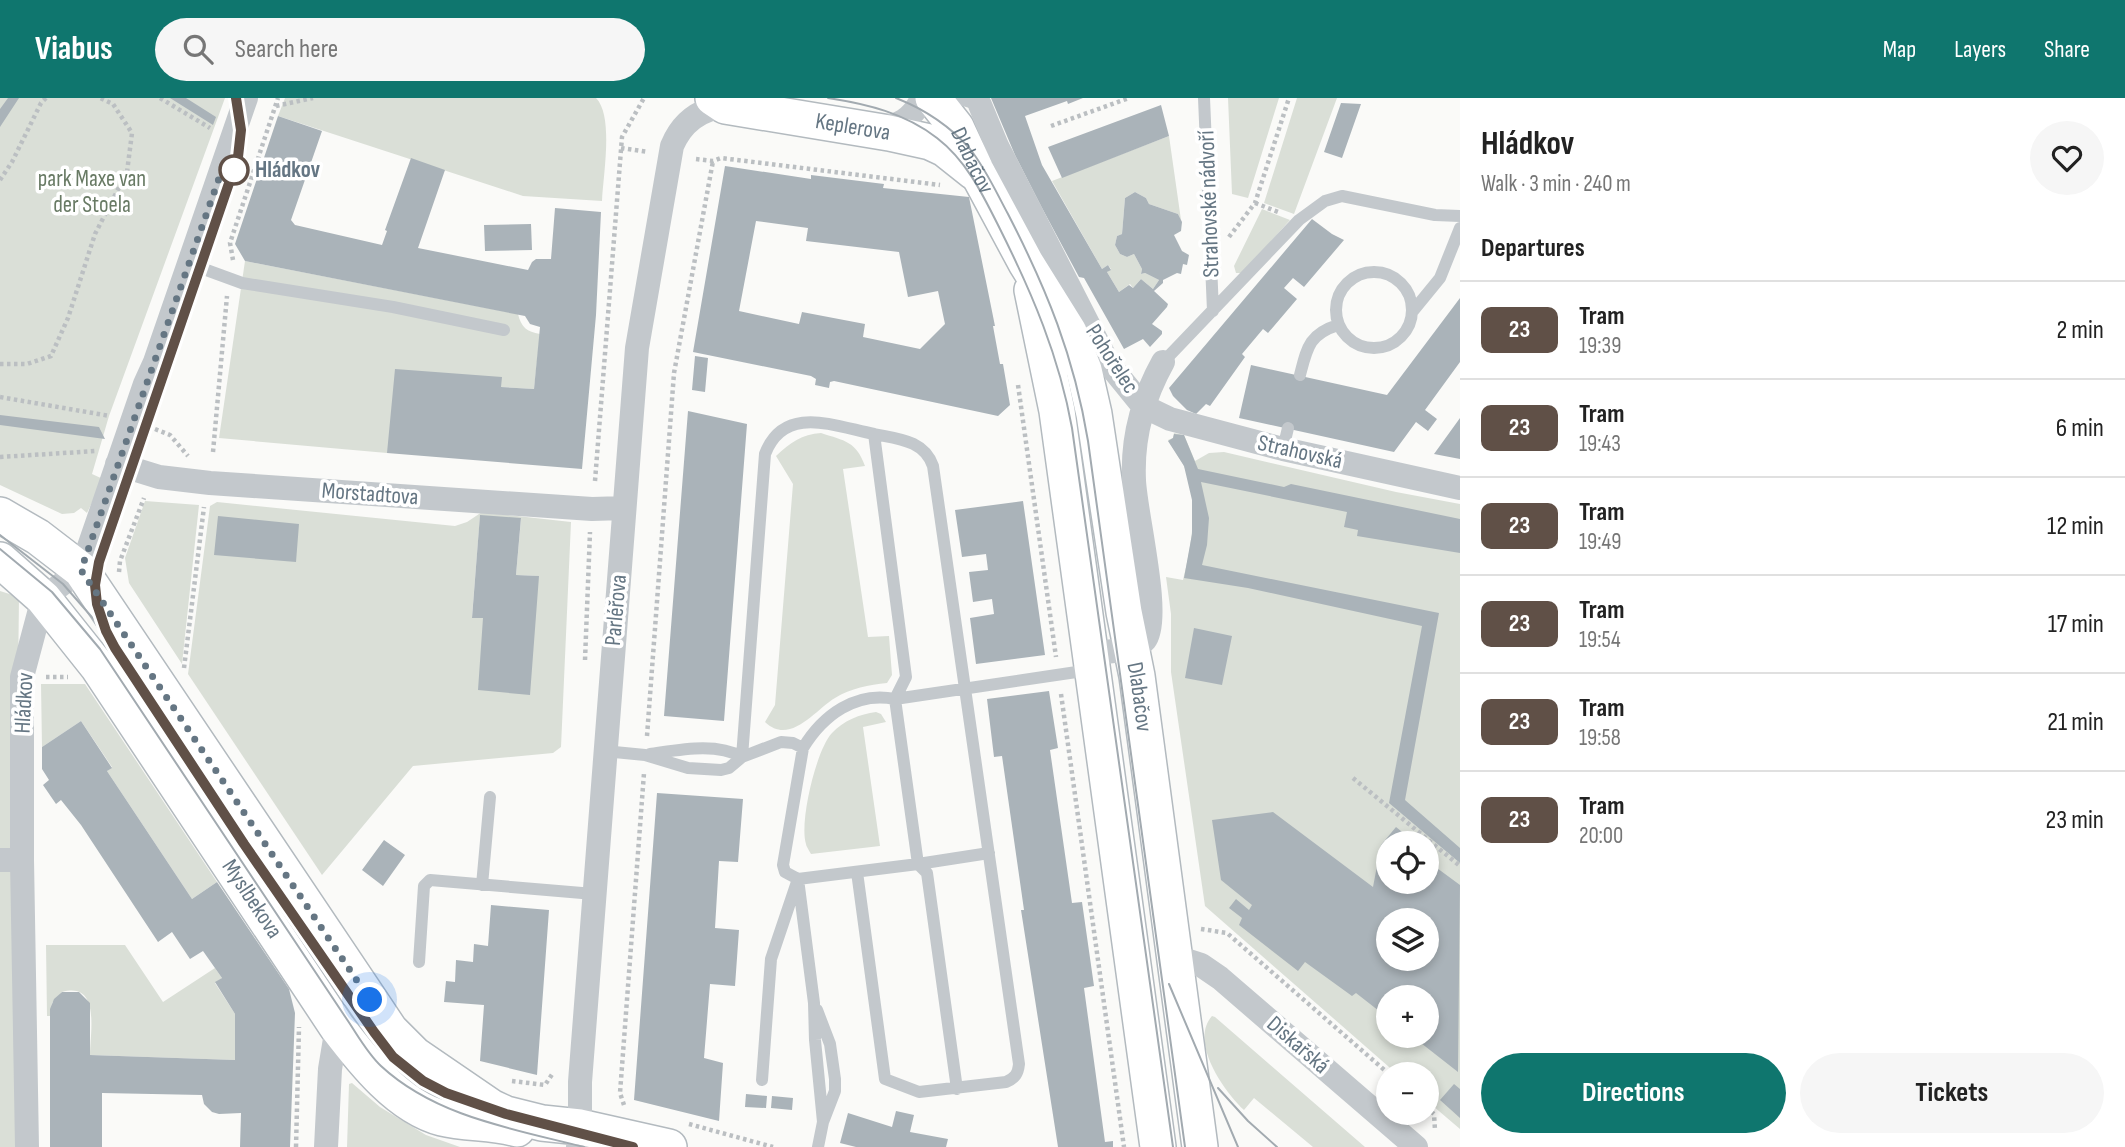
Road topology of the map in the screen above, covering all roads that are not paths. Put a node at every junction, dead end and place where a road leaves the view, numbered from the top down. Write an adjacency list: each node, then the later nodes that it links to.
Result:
1 (246, 98): 12 (street)
2 (922, 98): 7 (street)
3 (933, 98): 8 (main road, Dlabačov)
4 (1204, 98): 13 (lane, Strahovské nádvoří)
5 (969, 101): 19 (street, Pohořelec)
6 (719, 102): 7 (main road, Keplerova); 23 (street, Parléřova)
7 (871, 130): 8 (main road, Keplerova)
8 (966, 183): 11 (main road, Dlabačov)
9 (1460, 215): 13 (lane)
10 (1460, 228): 14 (lane)
11 (1026, 263): 28 (main road, Dlabačov); 29 (main road, Dlabačov)
12 (190, 264): 16 (lane); 21 (street)
13 (1213, 311): 17 (lane)
14 (1413, 312): 15 (lane); 15 (lane)
15 (1338, 325): 18 (lane)
16 (505, 330)
17 (1166, 359): 19 (street)
18 (1300, 375)
19 (1143, 406): 22 (street, Strahovská); 28 (street, Pohořelec)
20 (874, 434): 30 (lane); 31 (lane); 35 (lane)
21 (110, 458): 23 (street, Morstadtova); 26 (street)
22 (1460, 488)
23 (624, 508): 33 (street, Parléřova)
24 (0, 515): 26 (main road, Myslbekova)
25 (0, 560): 27 (main road, Myslbekova)
26 (81, 570): 27 (street); 46 (main road, Myslbekova)
27 (43, 598): 38 (street, Hládkov); 47 (main road, Myslbekova)
28 (1131, 648): 29 (street); 44 (main road, Dlabačov)
29 (1090, 662): 30 (lane); 55 (main road, Dlabačov)
30 (966, 688): 31 (lane); 37 (lane)
31 (895, 699): 32 (lane); 39 (lane)
32 (803, 748): 35 (lane); 41 (lane)
33 (604, 751): 34 (lane); 43 (street, Parléřova)
34 (645, 755): 35 (lane); 35 (lane)
35 (742, 757)
36 (490, 797): 42 (lane)
37 (989, 853): 39 (lane); 49 (lane)
38 (11, 860): 51 (street, Hládkov)
39 (918, 864): 40 (lane); 49 (lane)
40 (856, 872): 41 (lane); 49 (lane)
41 (798, 879): 48 (lane); 54 (lane)
42 (482, 885): 43 (lane); 45 (lane)
43 (594, 894): 50 (street, Parléřova)
44 (1187, 960): 56 (main road, Dlabačov); 57 (street, Diskařská)
45 (419, 962)
46 (370, 1000): 47 (street); 50 (main road, Myslbekova)
47 (337, 1027): 50 (main road, Myslbekova); 52 (street)
48 (762, 1080)
49 (957, 1089)
50 (574, 1140): 53 (main road, Myslbekova)
51 (27, 1147)
52 (326, 1147)
53 (669, 1147)
54 (818, 1147)
55 (1158, 1147)
56 (1200, 1147)
57 (1416, 1147)

